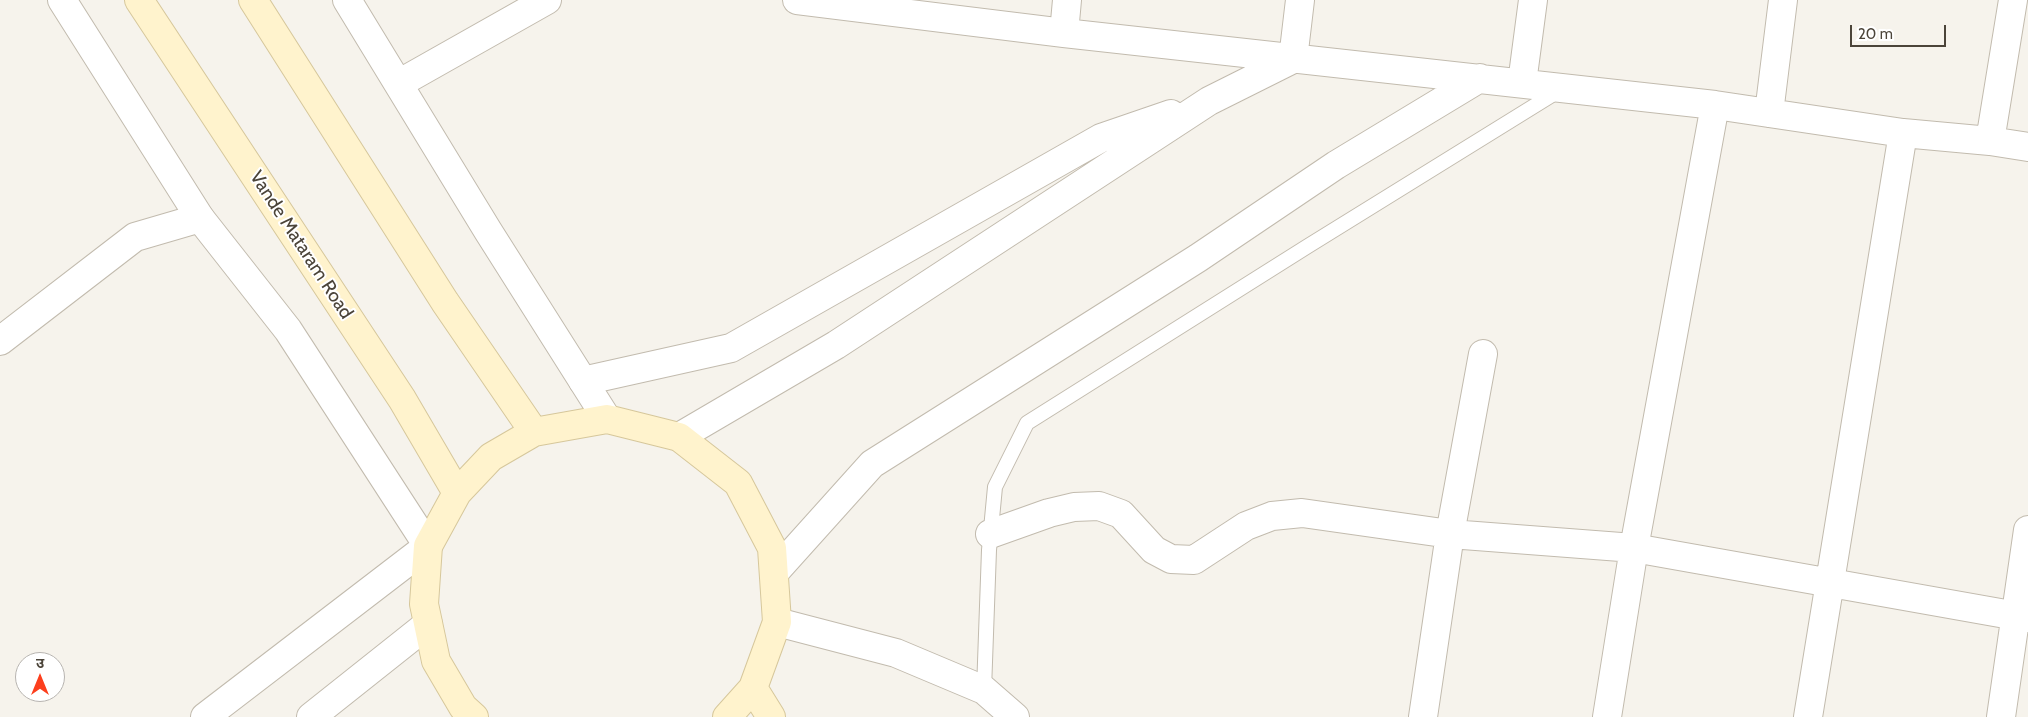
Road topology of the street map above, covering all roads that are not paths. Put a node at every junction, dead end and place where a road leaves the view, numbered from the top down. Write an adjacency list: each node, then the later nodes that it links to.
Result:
1 (62, 0): 25 (street)
2 (139, 0): 32 (main road, Vande Mataram Road)
3 (253, 0): 30 (main road)
4 (347, 0): 16 (street)
5 (547, 0): 16 (street)
6 (1067, 0): 13 (street)
7 (1300, 0): 14 (street)
8 (1533, 0): 17 (street)
9 (1783, 0): 21 (street)
10 (2013, 0): 23 (street)
11 (807, 1): 12 (street)
12 (859, 4): 13 (street)
13 (1064, 33): 14 (street)
14 (1293, 59): 15 (street); 19 (street)
15 (1480, 78): 17 (street); 38 (street)
16 (400, 84): 28 (street)
17 (1522, 84): 18 (street)
18 (1562, 88): 20 (street); 34 (lane)
19 (1209, 101): 28 (street); 31 (street)
20 (1714, 105): 21 (street); 37 (street)
21 (1769, 113): 22 (street)
22 (1903, 133): 23 (street); 39 (street)
23 (1990, 141): 24 (street)
24 (2028, 147)
25 (200, 218): 26 (street); 36 (street)
26 (0, 341)
27 (1483, 354): 35 (street)
28 (583, 381): 29 (street)
29 (607, 419): 30 (main road); 31 (main road)
30 (534, 432): 32 (main road)
31 (679, 437): 38 (main road)
32 (457, 493): 36 (main road)
33 (2028, 530): 40 (street)
34 (990, 534): 35 (street); 44 (lane)
35 (1450, 534): 37 (street); 51 (street)
36 (428, 546): 42 (main road); 45 (street)
37 (1634, 548): 39 (street); 52 (street)
38 (774, 572): 41 (main road)
39 (1829, 584): 40 (street); 53 (street)
40 (2022, 617): 54 (street)
41 (777, 622): 43 (main road); 44 (street)
42 (428, 624): 46 (street); 47 (main road)
43 (753, 688): 48 (main road); 49 (main road)
44 (984, 690): 50 (street)
45 (206, 717)
46 (311, 717)
47 (474, 717)
48 (728, 717)
49 (772, 717)
50 (1015, 717)
51 (1423, 717)
52 (1607, 717)
53 (1808, 717)
54 (2001, 717)

